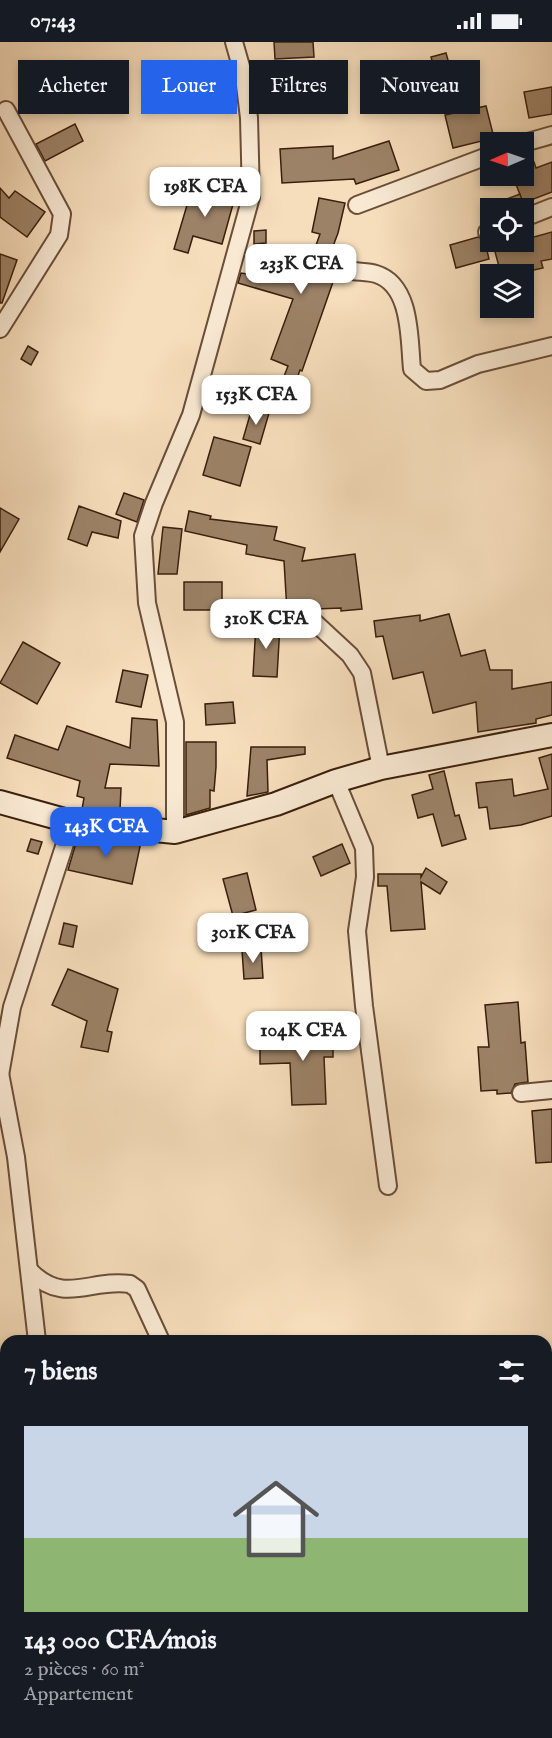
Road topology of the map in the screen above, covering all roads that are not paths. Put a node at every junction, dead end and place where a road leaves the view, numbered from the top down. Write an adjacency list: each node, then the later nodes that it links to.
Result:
1 (234, 42): 18 (street)
2 (6, 110): 10 (street)
3 (552, 135): 4 (street)
4 (534, 140)
5 (480, 159): 6 (street)
6 (357, 205)
7 (552, 207): 8 (street)
8 (534, 214)
9 (353, 271): 11 (street)
10 (0, 329)
11 (552, 346)
12 (309, 617): 14 (street)
13 (552, 735): 14 (street)
14 (381, 768): 15 (street)
15 (336, 781): 18 (street); 22 (street)
16 (0, 802): 17 (street)
17 (72, 822): 18 (street); 19 (street)
18 (175, 832)
19 (0, 1074): 23 (street)
20 (552, 1090): 21 (street)
21 (521, 1093)
22 (388, 1186)
23 (30, 1270): 24 (street); 25 (street)
24 (36, 1335)
25 (158, 1335)

